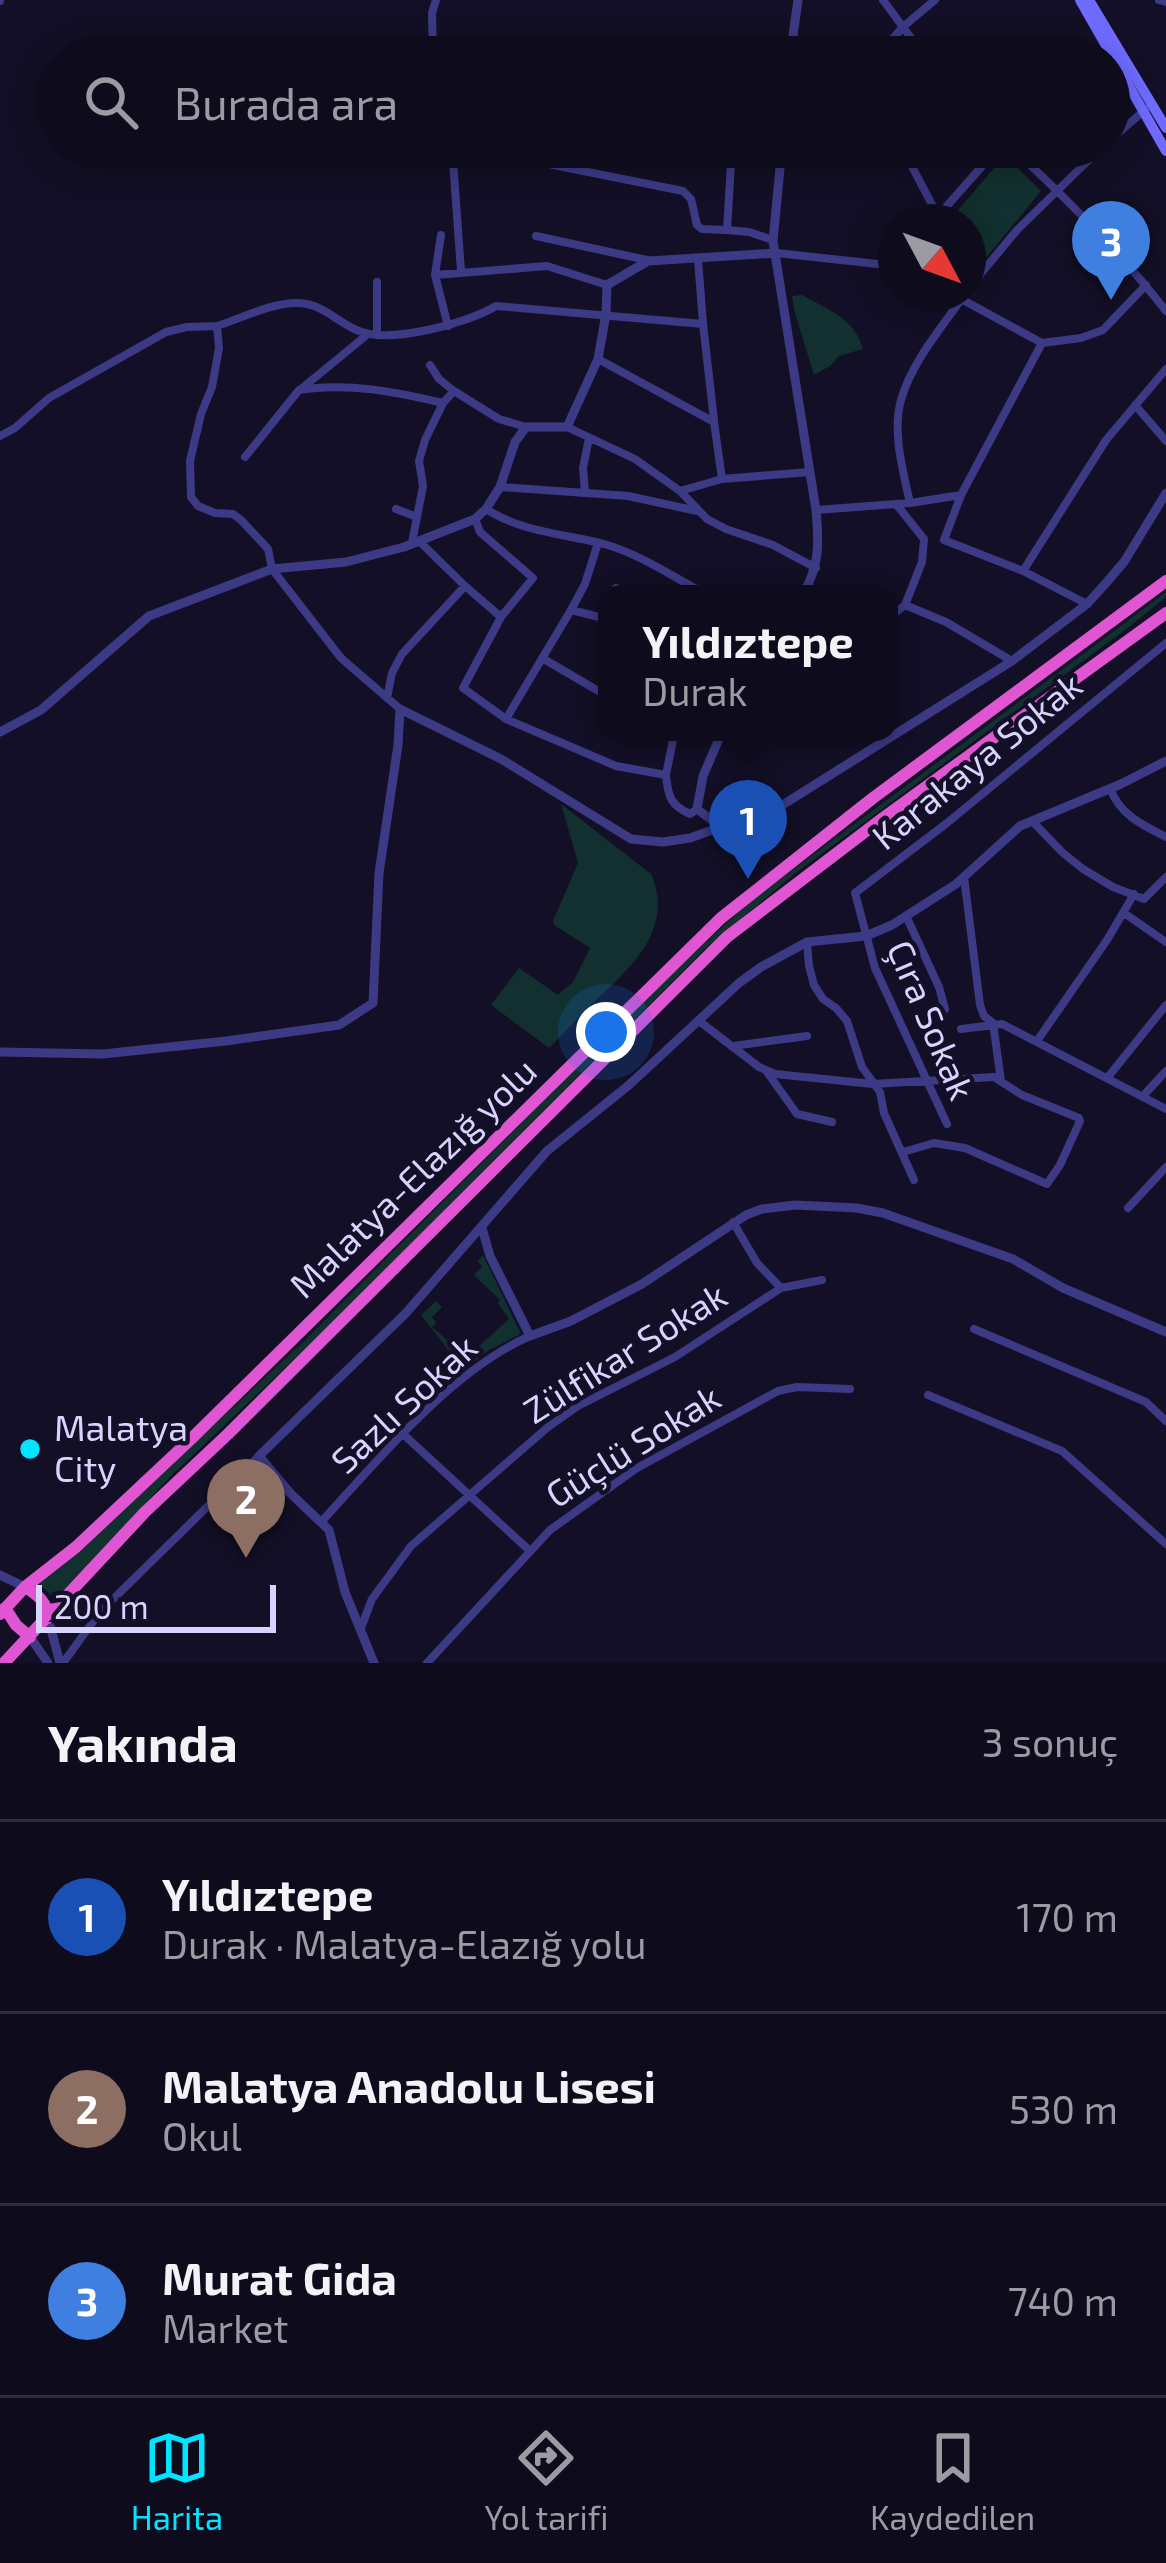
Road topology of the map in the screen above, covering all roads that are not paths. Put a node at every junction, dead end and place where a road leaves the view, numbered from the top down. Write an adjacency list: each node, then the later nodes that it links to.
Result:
1 (436, 0): 8 (street)
2 (798, 0): 9 (street)
3 (883, 0): 7 (street)
4 (935, 0): 7 (street)
5 (1106, 0): 6 (street)
6 (1088, 2): 12 (main road)
7 (904, 26): 10 (street); 11 (street)
8 (433, 36)
9 (793, 36)
10 (895, 36)
11 (911, 36)
12 (1107, 36)
13 (1130, 76): 14 (main road)
14 (1148, 107): 15 (street); 16 (main road); 17 (main road)
15 (1130, 122)
16 (1166, 128)
17 (1166, 152)
18 (453, 168): 38 (street)
19 (568, 168): 29 (street)
20 (731, 168): 29 (street)
21 (780, 168): 32 (street)
22 (913, 168): 27 (street)
23 (981, 168): 28 (street)
24 (1034, 168): 26 (street)
25 (1079, 168): 26 (street)
26 (1056, 189): 37 (street); 42 (street)
27 (930, 204)
28 (950, 204)
29 (727, 230): 32 (street)
30 (440, 235): 39 (street)
31 (536, 236): 35 (street)
32 (773, 241): 33 (street)
33 (777, 253): 34 (street); 36 (street); 66 (street)
34 (698, 259): 35 (street); 47 (street)
35 (648, 261): 41 (street)
36 (878, 264)
37 (986, 264)
38 (460, 272): 39 (street); 41 (street)
39 (435, 275): 49 (street)
40 (377, 282): 50 (street)
41 (607, 285): 46 (street)
42 (1146, 285): 44 (street); 51 (street)
43 (986, 309): 51 (street)
44 (1166, 311)
45 (950, 312): 73 (street)
46 (606, 314): 47 (street); 49 (street); 52 (street)
47 (703, 324): 59 (street)
48 (217, 326): 50 (street); 62 (street); 86 (street)
49 (448, 326): 50 (street)
50 (373, 334): 55 (street)
51 (1042, 343): 72 (street)
52 (598, 359): 59 (street); 61 (street)
53 (430, 365): 56 (street)
54 (1166, 369): 58 (street)
55 (299, 390): 57 (street); 65 (street)
56 (454, 392): 57 (street); 60 (street)
57 (443, 403): 79 (street)
58 (1135, 405): 64 (street); 87 (street)
59 (714, 422): 67 (street)
60 (526, 427): 61 (street); 68 (street)
61 (567, 427): 63 (street)
62 (0, 436)
63 (589, 438): 69 (street); 70 (street)
64 (1166, 441)
65 (245, 457)
66 (808, 472): 67 (street); 77 (street)
67 (722, 479): 69 (street)
68 (500, 487): 70 (street); 76 (street)
69 (680, 491): 78 (street)
70 (586, 492): 78 (street)
71 (1166, 493): 92 (street)
72 (961, 495): 73 (street); 82 (street)
73 (910, 503): 74 (street)
74 (896, 504): 77 (street); 81 (street)
75 (396, 509): 79 (street)
76 (487, 509): 80 (street); 84 (street)
77 (816, 510): 85 (street)
78 (698, 511): 85 (street)
79 (417, 517): 83 (street)
80 (475, 519): 83 (street); 97 (street)
81 (924, 539): 82 (street); 93 (street)
82 (944, 540): 87 (street)
83 (416, 542): 86 (street); 91 (street)
84 (598, 543): 89 (street); 94 (street)
85 (816, 568): 90 (street)
86 (272, 569): 103 (street); 106 (street)
87 (1023, 571): 92 (street)
88 (1166, 581): 168 (highway, Malatya-Elazığ yolu)
89 (689, 585)
90 (808, 585)
91 (465, 586): 97 (street); 103 (street)
92 (1088, 604): 101 (street)
93 (905, 605): 95 (street); 101 (street)
94 (571, 610): 98 (street); 100 (street)
95 (898, 611)
96 (1163, 613): 145 (highway)
97 (501, 617): 105 (street)
98 (598, 617)
99 (1166, 643): 123 (street, Karakaya Sokak)
100 (542, 658): 102 (street); 105 (street)
101 (1012, 661): 107 (street)
102 (598, 691)
103 (387, 698): 104 (street)
104 (400, 709): 116 (street); 134 (street)
105 (506, 719): 112 (street)
106 (0, 732)
107 (898, 732)
108 (673, 741): 112 (street)
109 (718, 741): 114 (street)
110 (884, 741): 116 (street)
111 (1166, 761): 113 (street)
112 (666, 775): 114 (street)
113 (1110, 788): 115 (street); 117 (street)
114 (697, 809): 116 (street)
115 (1032, 820): 118 (street); 120 (street)
116 (721, 826)
117 (1166, 837)
118 (964, 877): 122 (street); 129 (street)
119 (1166, 877): 120 (street)
120 (1134, 894): 121 (street)
121 (1124, 913): 125 (street); 132 (street)
122 (905, 915): 123 (street); 127 (street)
123 (866, 936): 124 (street); 139 (street, Çıra Sokak)
124 (808, 942): 128 (street); 140 (street)
125 (1166, 942)
126 (1166, 1006): 137 (street)
127 (945, 1009)
128 (699, 1021): 133 (street); 146 (street)
129 (993, 1023): 130 (street); 132 (street); 138 (street)
130 (961, 1029)
131 (808, 1036): 133 (street)
132 (1037, 1041): 137 (street)
133 (732, 1047): 136 (street)
134 (0, 1052)
135 (1166, 1071): 141 (street)
136 (766, 1072): 140 (street); 143 (street)
137 (1108, 1077): 141 (street)
138 (1001, 1081): 139 (street); 147 (street)
139 (927, 1082): 140 (street); 144 (street, Çıra Sokak)
140 (874, 1084): 147 (street)
141 (1143, 1096): 142 (street)
142 (1166, 1109)
143 (832, 1122)
144 (947, 1124)
145 (528, 1136): 146 (street); 170 (highway)
146 (548, 1151): 152 (street)
147 (903, 1152): 149 (street)
148 (1166, 1167): 150 (street)
149 (914, 1180)
150 (1128, 1208)
151 (733, 1222): 154 (street, Zülfikar Sokak); 156 (street); 157 (street)
152 (482, 1228): 157 (street); 162 (street)
153 (822, 1280): 154 (street, Zülfikar Sokak)
154 (782, 1288): 163 (street, Zülfikar Sokak)
155 (974, 1329): 160 (street)
156 (1166, 1332)
157 (530, 1336): 161 (street, Sazlı Sokak)
158 (850, 1389): 166 (street, Güçlü Sokak)
159 (928, 1395): 165 (street)
160 (1166, 1421)
161 (403, 1434): 163 (street); 164 (street, Sazlı Sokak)
162 (259, 1456): 164 (street); 175 (street)
163 (471, 1496): 166 (street); 171 (street, Zülfikar Sokak)
164 (322, 1521): 171 (street)
165 (1166, 1543)
166 (530, 1551): 177 (street, Güçlü Sokak)
167 (0, 1574): 168 (street)
168 (25, 1587): 169 (highway, Malatya-Elazığ yolu); 170 (highway)
169 (2, 1606): 172 (highway)
170 (48, 1618): 172 (highway); 175 (street)
171 (361, 1628): 176 (street)
172 (30, 1637): 173 (highway); 174 (street)
173 (4, 1663)
174 (48, 1663)
175 (62, 1663)
176 (374, 1663)
177 (427, 1663)

